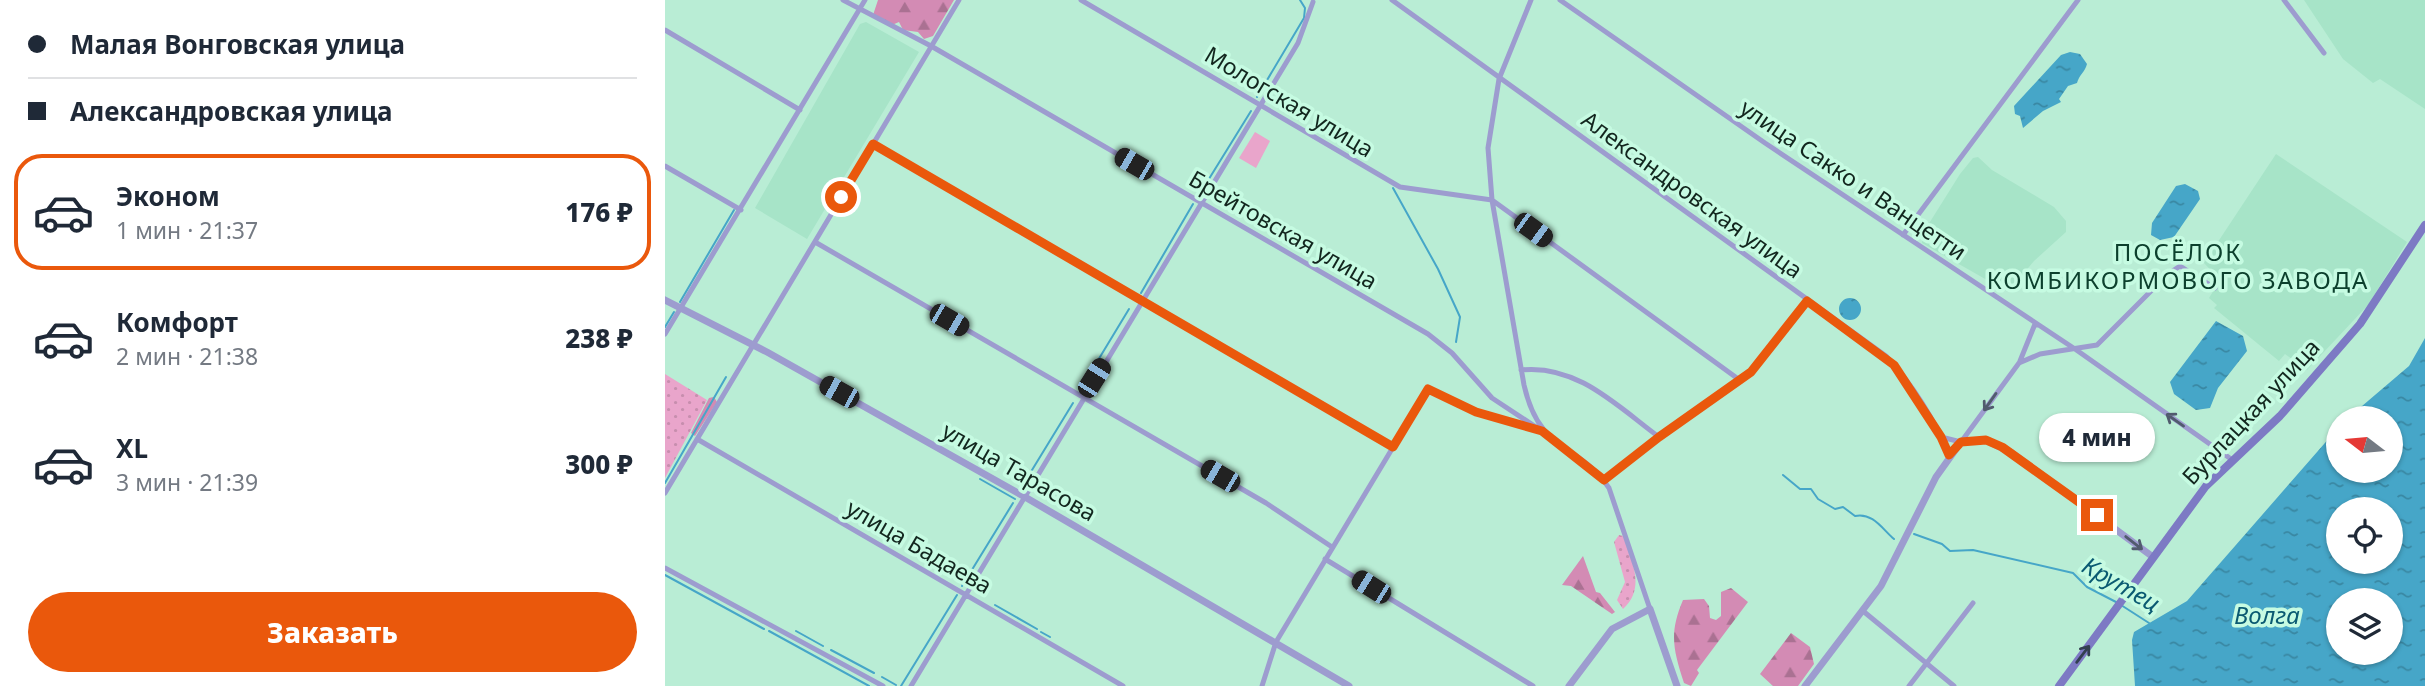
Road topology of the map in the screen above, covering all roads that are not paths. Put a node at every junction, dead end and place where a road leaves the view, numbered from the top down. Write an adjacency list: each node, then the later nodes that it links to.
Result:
1 (843, 0): 11 (street, Брейтовская улица)
2 (865, 0): 11 (street)
3 (959, 0): 13 (street)
4 (1081, 0): 16 (street, Мологская улица)
5 (1392, 0): 15 (street, Александровская улица)
6 (1531, 0): 15 (street)
7 (1560, 0): 24 (street, улица Сакко и Ванцетти)
8 (2078, 0): 24 (street)
9 (2284, 0): 14 (street)
10 (1313, 1): 16 (street)
11 (860, 10): 13 (street, Брейтовская улица); 17 (street)
12 (665, 30): 17 (street)
13 (931, 46): 18 (street); 21 (street, Брейтовская улица)
14 (2324, 52)
15 (1499, 79): 20 (street); 29 (street, Александровская улица)
16 (1261, 104): 20 (street, Мологская улица); 21 (street)
17 (800, 110): 22 (street)
18 (873, 144): 25 (street); 28 (street)
19 (665, 166): 22 (street)
20 (1492, 200): 36 (street); 37 (street)
21 (1201, 204): 28 (street); 39 (street, Брейтовская улица)
22 (741, 210): 30 (street)
23 (2425, 225): 46 (main road, Бурлацкая улица)
24 (1903, 235): 31 (street, улица Сакко и Ванцетти)
25 (815, 242): 33 (street); 38 (street)
26 (2215, 288): 34 (street)
27 (665, 300): 30 (street, улица Тарасова)
28 (1141, 301): 38 (street); 44 (street)
29 (1807, 301): 37 (street); 41 (street, Александровская улица)
30 (681, 309): 32 (street); 33 (street, улица Тарасова)
31 (2035, 324): 34 (street, улица Сакко и Ванцетти); 35 (street)
32 (665, 334)
33 (753, 345): 42 (street); 49 (street, улица Тарасова)
34 (2075, 349): 35 (street); 46 (street, one-way to 34)
35 (2019, 363): 43 (street, one-way to 43)
36 (1521, 370): 39 (street); 40 (street)
37 (1741, 381): 40 (street)
38 (1082, 397): 49 (street); 50 (street)
39 (1542, 431): 44 (street); 47 (street, Брейтовская улица)
40 (1659, 437): 47 (street)
41 (1941, 437): 43 (street); 45 (street, Александровская улица)
42 (697, 439): 48 (street); 54 (street, улица Бадаева)
43 (1961, 442): 45 (street); 51 (street, one-way to 51)
44 (1393, 447): 50 (street)
45 (1949, 455): 57 (street)
46 (2231, 459): 51 (main road, Бурлацкая улица)
47 (1604, 480): 56 (street)
48 (665, 493)
49 (1025, 497): 54 (street); 58 (street, улица Тарасова)
50 (1332, 547): 52 (street)
51 (2153, 557): 71 (main road, Бурлацкая улица, one-way to 51)
52 (1325, 559): 58 (street); 65 (street)
53 (665, 568): 60 (street)
54 (966, 594): 61 (street); 62 (street, улица Бадаева)
55 (1973, 603): 59 (street)
56 (1650, 610): 66 (street); 67 (street)
57 (1863, 611): 59 (street); 68 (street)
58 (1276, 642): 63 (street); 64 (street, улица Тарасова)
59 (1927, 663): 69 (street); 70 (street)
60 (883, 686)
61 (911, 686)
62 (1123, 686)
63 (1262, 686)
64 (1349, 686)
65 (1533, 686)
66 (1569, 686)
67 (1677, 686)
68 (1805, 686)
69 (1909, 686)
70 (1954, 686)
71 (2059, 686)

